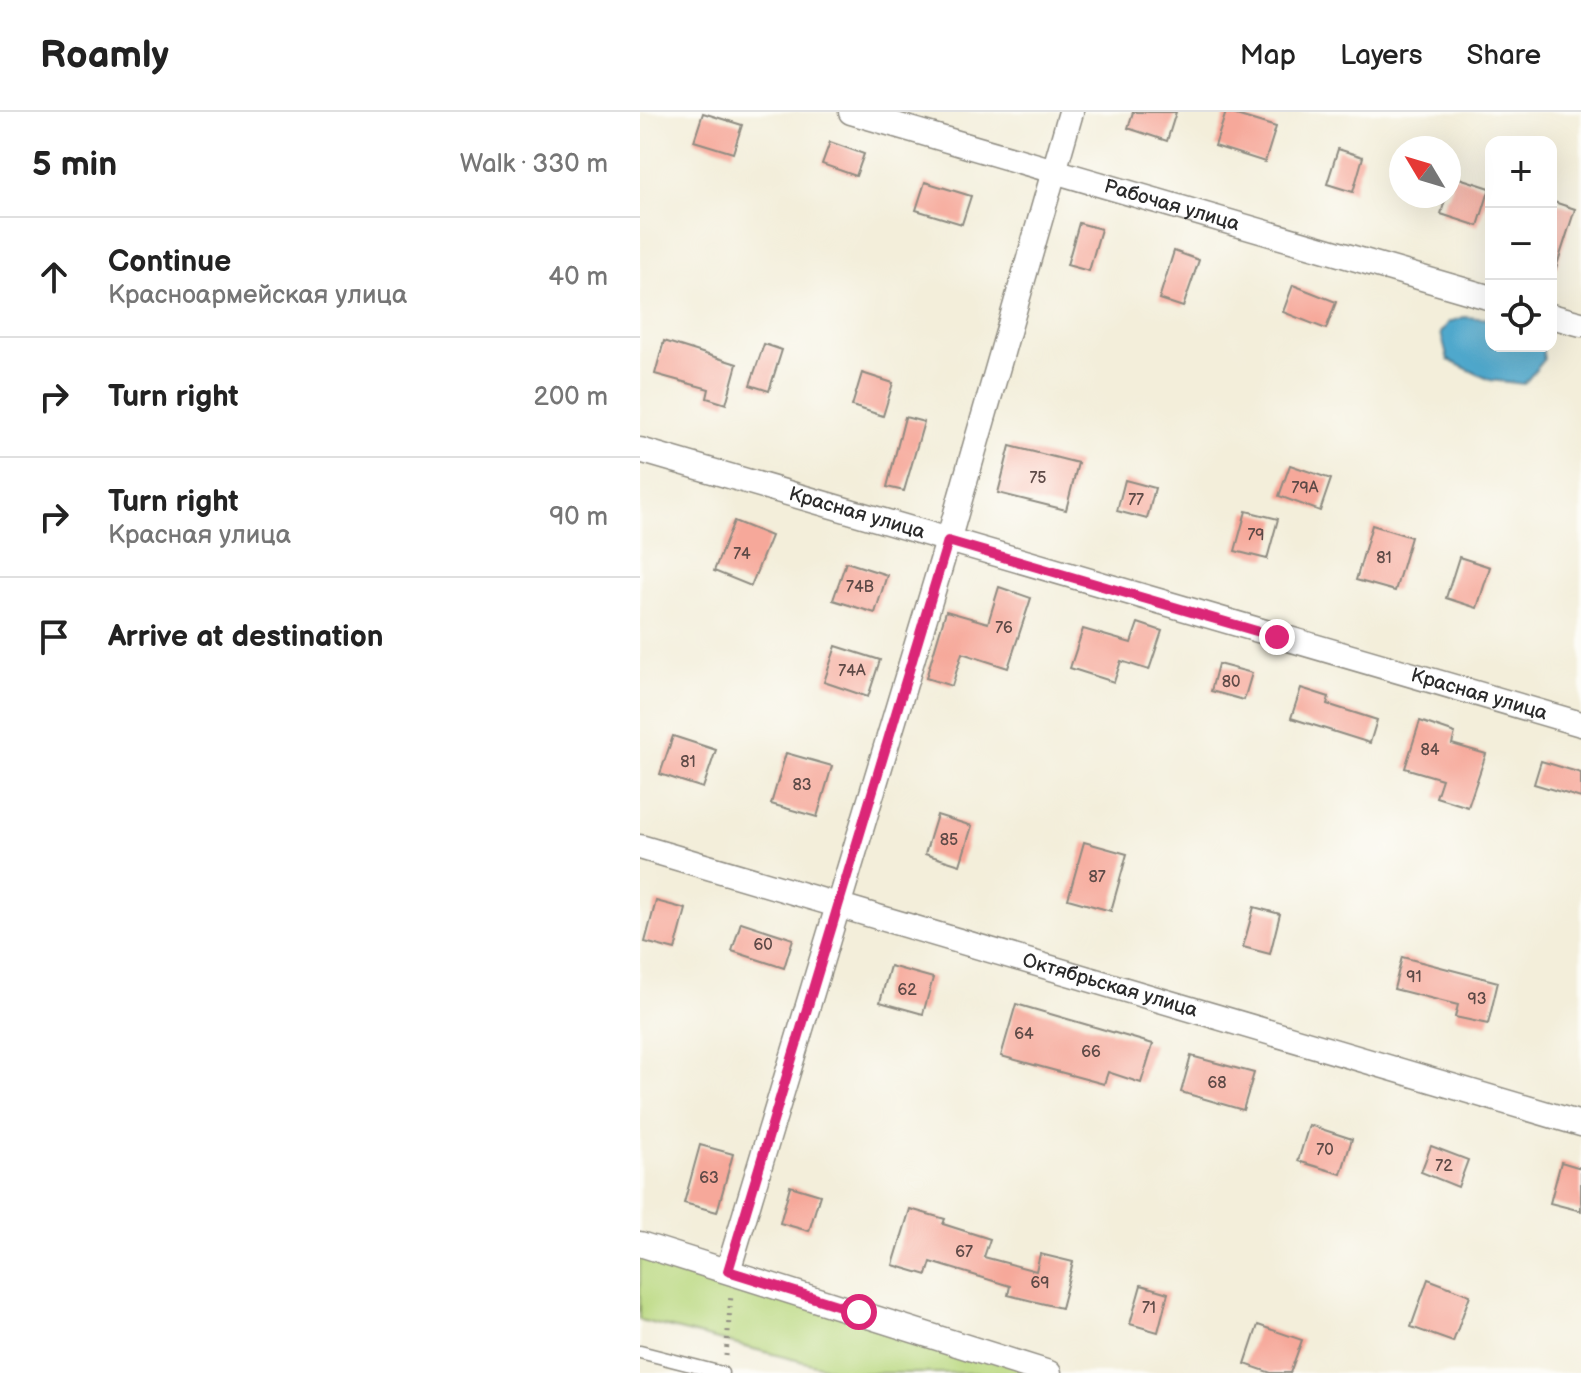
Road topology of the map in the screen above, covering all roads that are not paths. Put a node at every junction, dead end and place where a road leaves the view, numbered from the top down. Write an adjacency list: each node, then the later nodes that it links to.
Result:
1 (851, 112): 3 (street, Рабочая улица)
2 (1071, 112): 3 (street)
3 (1053, 171): 4 (street, Рабочая улица); 8 (street)
4 (1485, 296)
5 (1557, 318): 6 (street)
6 (1581, 324)
7 (640, 450): 8 (street, Красная улица)
8 (948, 541): 9 (street, Красная улица); 11 (street)
9 (1581, 724)
10 (640, 847): 11 (street, Октябрьская улица)
11 (840, 905): 12 (street, Октябрьская улица); 14 (street)
12 (1581, 1124)
13 (640, 1244): 14 (street)
14 (730, 1271): 18 (street)
15 (640, 1352): 17 (lane)
16 (723, 1367): 17 (lane)
17 (692, 1369)
18 (1049, 1373)

